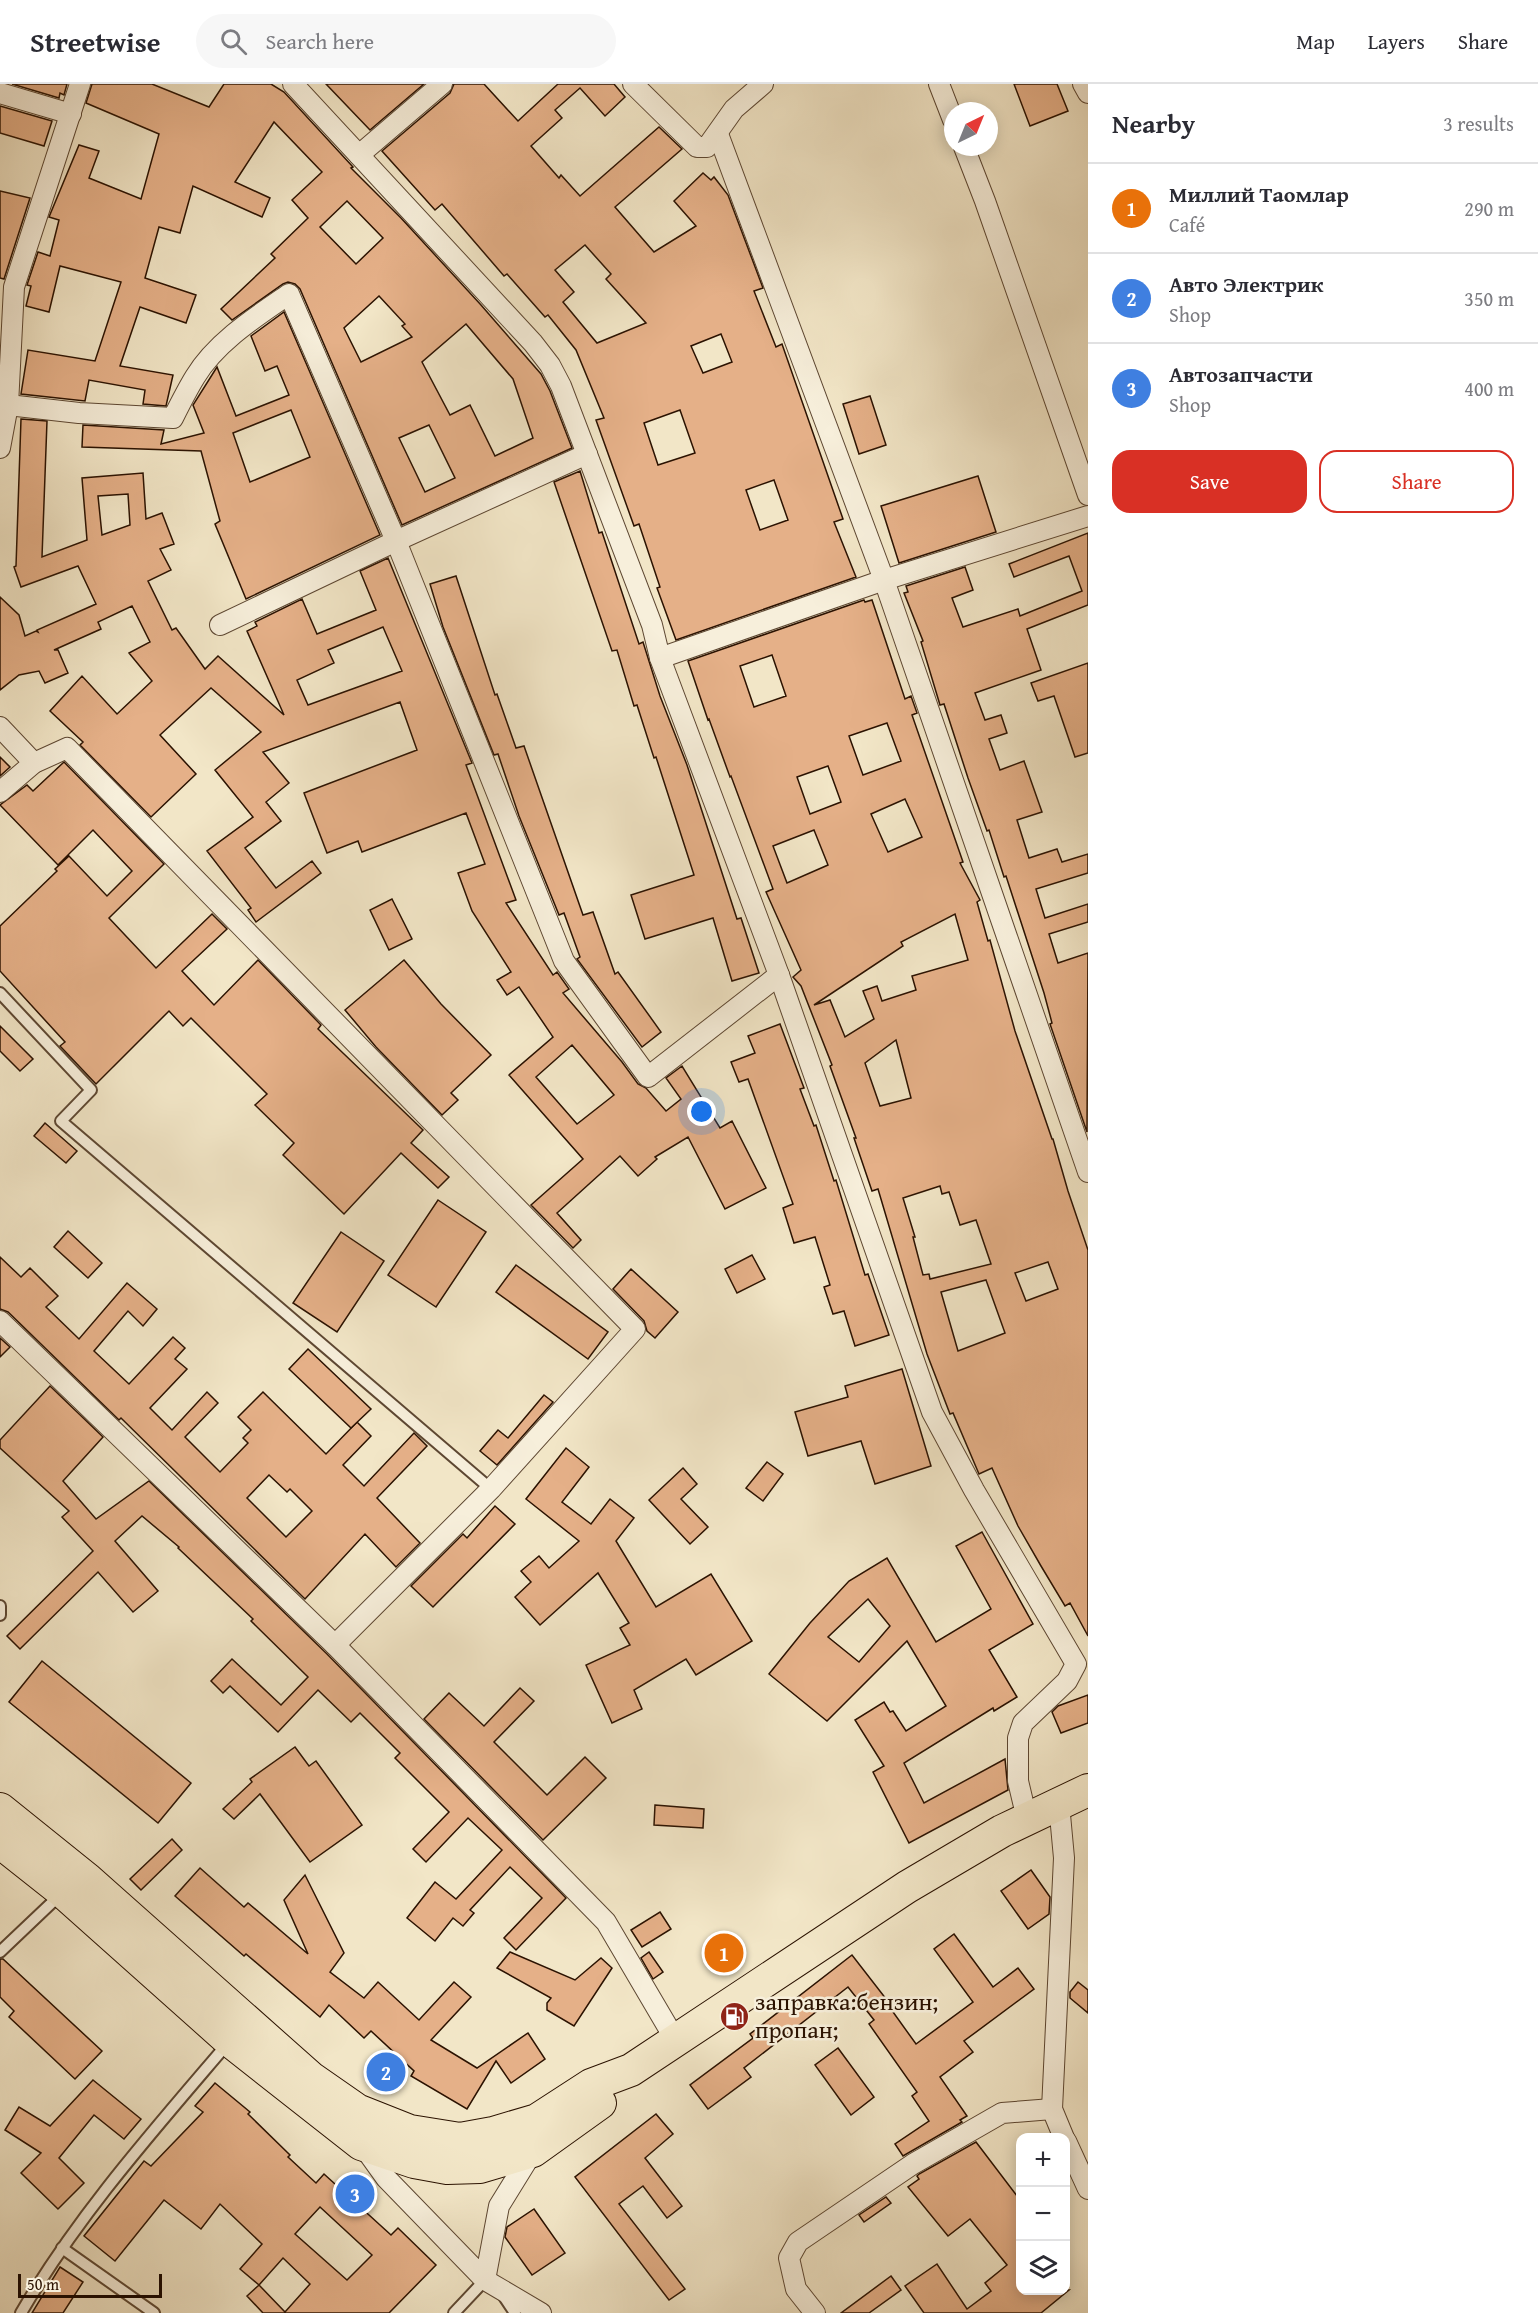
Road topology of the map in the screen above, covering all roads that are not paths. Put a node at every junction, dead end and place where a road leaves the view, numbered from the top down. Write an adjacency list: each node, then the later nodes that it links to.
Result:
1 (80, 84): 11 (street)
2 (293, 84): 13 (street)
3 (442, 84): 13 (street)
4 (633, 84): 12 (street)
5 (763, 84): 12 (street)
6 (939, 84): 10 (street)
7 (1083, 84): 9 (street)
8 (0, 93): 11 (street)
9 (1088, 93)
10 (946, 102)
11 (71, 114): 15 (street)
12 (718, 134): 22 (street)
13 (358, 154): 18 (street)
14 (968, 156): 19 (street)
15 (7, 286): 16 (street)
16 (8, 405): 17 (street); 21 (street)
17 (0, 448)
18 (587, 454): 21 (street); 24 (street)
19 (1088, 495)
20 (1088, 516): 22 (street)
21 (396, 541): 23 (street); 28 (street)
22 (884, 580): 24 (street); 30 (street)
23 (220, 625)
24 (660, 658): 28 (street)
25 (0, 727): 26 (street)
26 (34, 763): 27 (street); 32 (street)
27 (0, 792)
28 (779, 975): 39 (street)
29 (0, 993): 32 (lane)
30 (1088, 1172)
31 (0, 1321): 35 (street)
32 (491, 1489): 35 (street)
33 (0, 1606): 34 (lane)
34 (0, 1615)
35 (335, 1646): 44 (street)
36 (1088, 1790): 37 (main road)
37 (1059, 1804): 39 (main road); 46 (street)
38 (0, 1809): 45 (main road)
39 (1027, 1819): 44 (main road)
40 (0, 1842): 41 (main road)
41 (63, 1892): 42 (lane); 43 (main road)
42 (0, 1952)
43 (230, 2041): 48 (main road); 52 (lane)
44 (676, 2042): 45 (main road)
45 (632, 2070): 50 (main road)
46 (1052, 2109): 47 (street); 59 (street)
47 (1062, 2133)
48 (361, 2144): 50 (main road); 53 (street)
49 (1070, 2150): 51 (street)
50 (533, 2151): 53 (street)
51 (1088, 2188)
52 (62, 2248): 54 (lane); 55 (lane)
53 (485, 2280): 56 (lane); 57 (lane); 58 (street)
54 (21, 2313)
55 (154, 2313)
56 (454, 2313)
57 (515, 2313)
58 (541, 2313)
59 (815, 2313)

